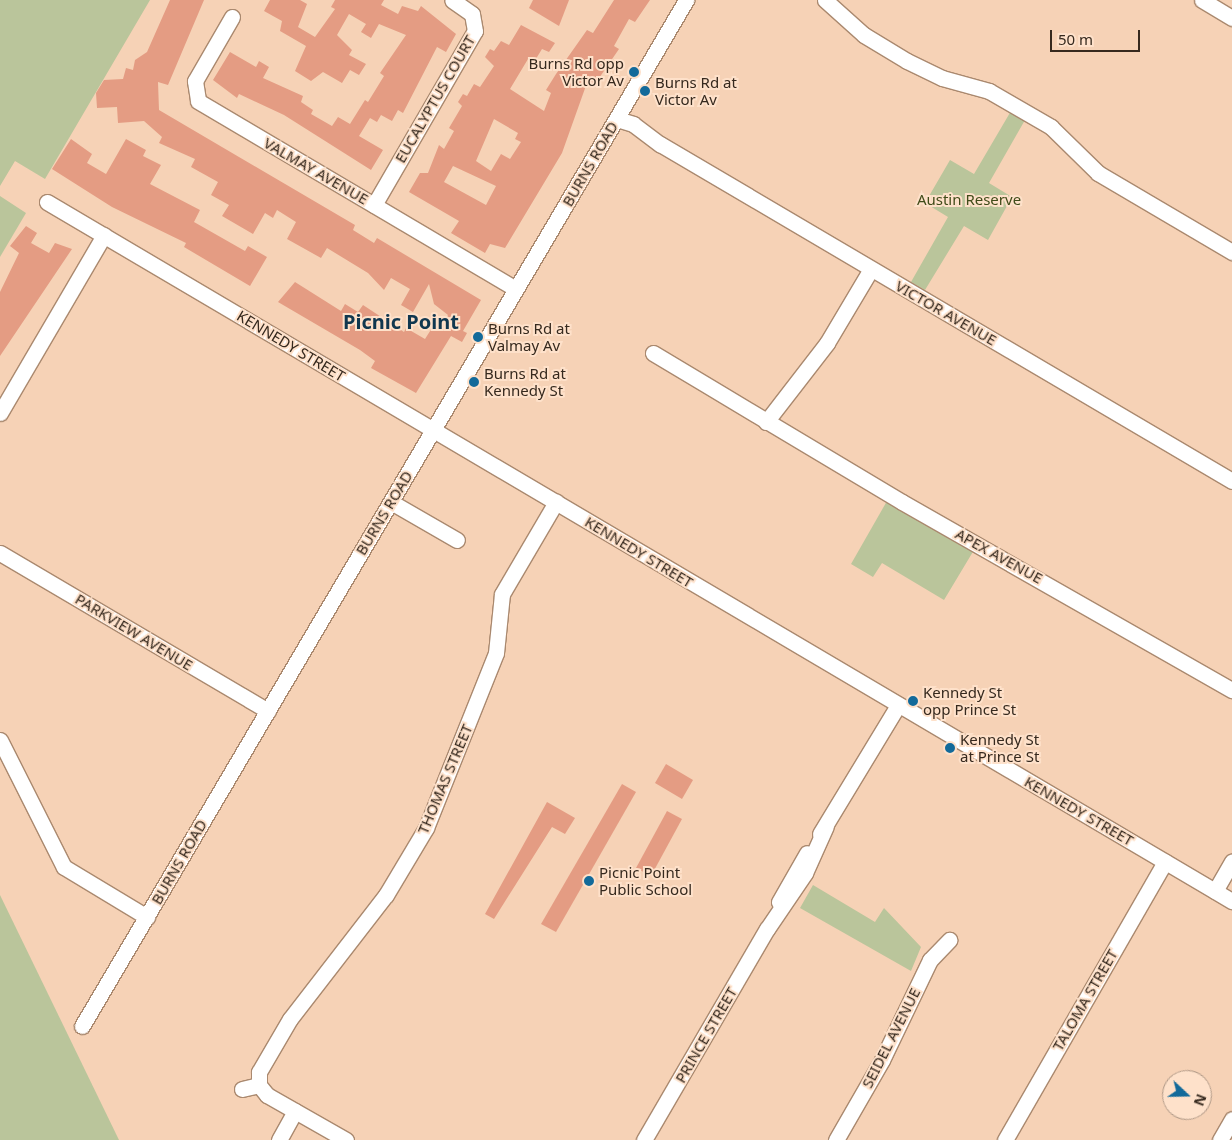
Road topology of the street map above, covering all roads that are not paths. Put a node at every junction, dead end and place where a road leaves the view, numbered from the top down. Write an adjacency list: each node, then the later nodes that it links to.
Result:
1 (452, 0): 9 (street, EUCALYPTUS COURT)
2 (686, 0): 7 (street, BURNS ROAD)
3 (825, 0): 11 (street)
4 (1202, 0): 6 (street)
5 (232, 17): 9 (street, VALMAY AVENUE)
6 (1232, 18)
7 (616, 119): 12 (street, VICTOR AVENUE); 13 (street, BURNS ROAD)
8 (47, 202): 10 (street, KENNEDY STREET)
9 (374, 205): 13 (street, VALMAY AVENUE)
10 (104, 235): 15 (street); 17 (street, KENNEDY STREET)
11 (1232, 252)
12 (871, 269): 16 (street); 18 (street, VICTOR AVENUE)
13 (516, 289): 17 (street, BURNS ROAD)
14 (653, 353): 16 (street, APEX AVENUE)
15 (0, 413)
16 (766, 422): 23 (street, APEX AVENUE)
17 (433, 430): 19 (street, BURNS ROAD); 20 (street, KENNEDY STREET)
18 (1232, 481)
19 (391, 502): 21 (street); 25 (street, BURNS ROAD)
20 (556, 502): 24 (street, KENNEDY STREET); 34 (street, THOMAS STREET)
21 (457, 540)
22 (0, 553): 25 (street, PARKVIEW AVENUE)
23 (1232, 690)
24 (898, 705): 28 (street, KENNEDY STREET); 40 (street, PRINCE STREET)
25 (268, 711): 31 (street, BURNS ROAD)
26 (0, 740): 31 (street)
27 (1232, 861): 29 (street)
28 (1166, 862): 29 (street, KENNEDY STREET); 42 (street, TALOMA STREET)
29 (1215, 891): 30 (street, KENNEDY STREET)
30 (1232, 901)
31 (146, 917): 33 (street, BURNS ROAD)
32 (949, 940): 41 (street, SEIDEL AVENUE)
33 (82, 1026)
34 (259, 1085): 35 (street); 36 (street)
35 (242, 1089)
36 (295, 1111): 38 (street); 39 (street)
37 (1232, 1118): 43 (street)
38 (279, 1140)
39 (346, 1140)
40 (644, 1140)
41 (836, 1140)
42 (1005, 1140)
43 (1220, 1140)

